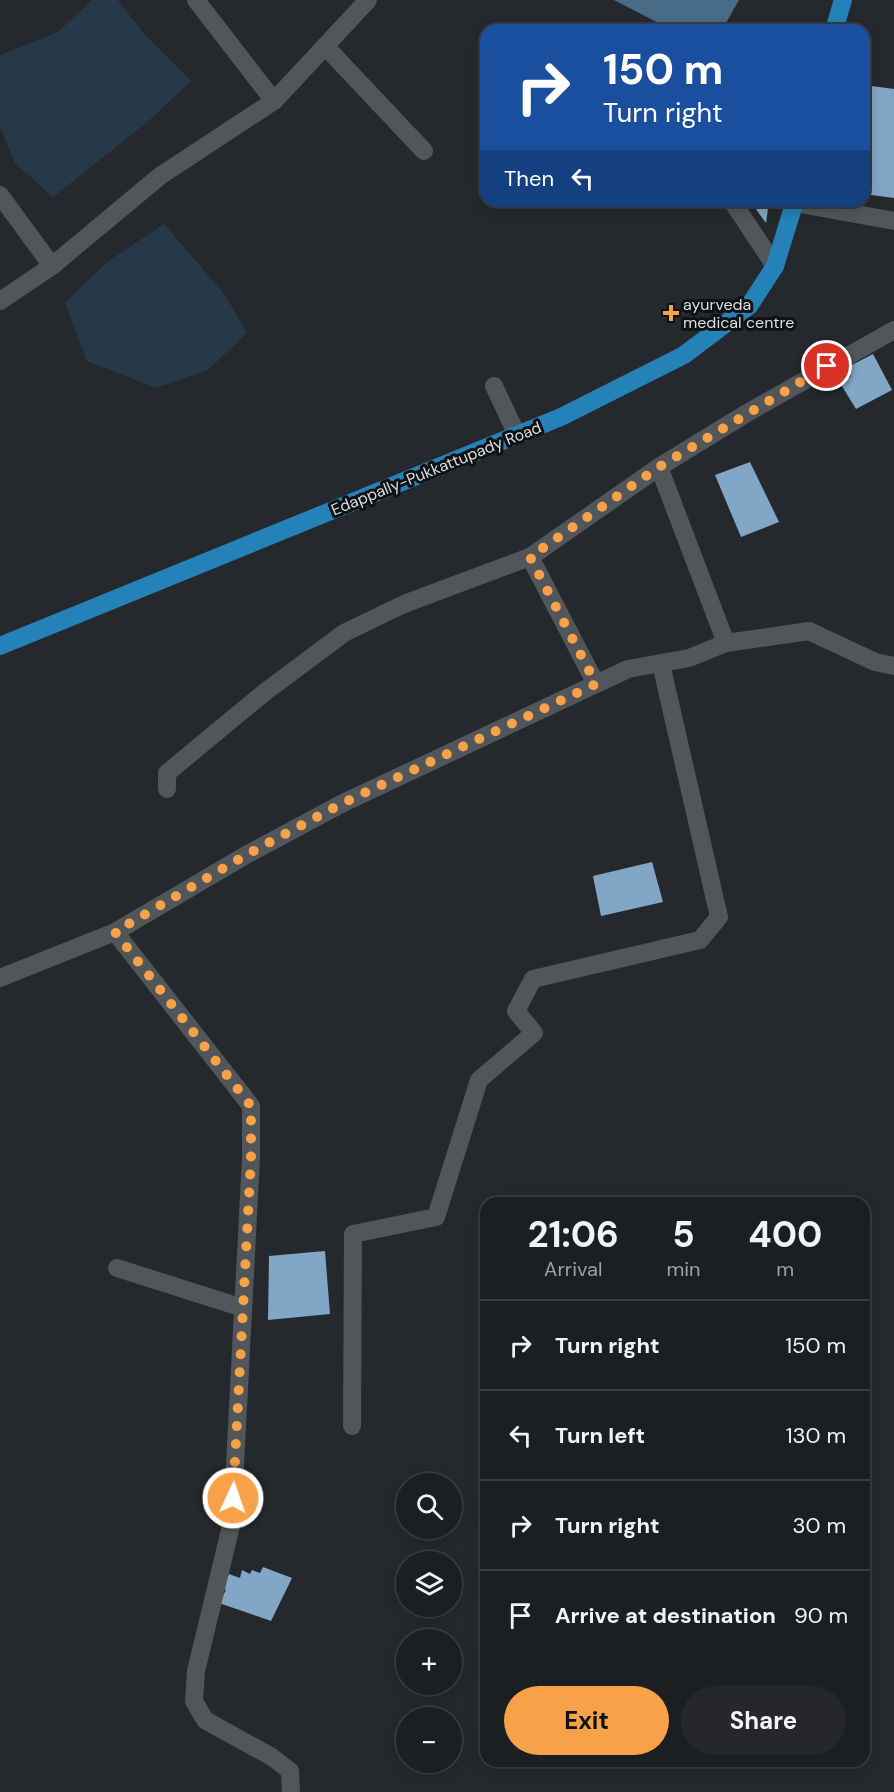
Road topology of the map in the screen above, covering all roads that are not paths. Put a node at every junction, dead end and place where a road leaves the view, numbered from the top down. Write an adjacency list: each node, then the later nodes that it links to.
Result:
1 (196, 0): 6 (street)
2 (368, 0): 5 (street)
3 (843, 0): 4 (main road)
4 (836, 24)
5 (325, 46): 6 (street); 7 (street)
6 (274, 101): 13 (street)
7 (424, 151)
8 (0, 195): 13 (street)
9 (736, 207): 14 (street)
10 (793, 207): 14 (main road, Edappally-Pukkattupady Road)
11 (821, 207): 12 (street)
12 (894, 221)
13 (52, 266): 15 (street)
14 (775, 266): 18 (main road, Edappally-Pukkattupady Road)
15 (0, 301)
16 (894, 330): 19 (street)
17 (494, 386): 18 (street)
18 (517, 435): 22 (main road, Edappally-Pukkattupady Road)
19 (659, 467): 20 (street); 21 (street)
20 (530, 557): 25 (street); 26 (street)
21 (726, 643): 23 (street); 24 (street)
22 (0, 646)
23 (661, 664): 25 (street); 31 (street)
24 (894, 666)
25 (596, 684): 27 (street)
26 (168, 789)
27 (115, 932): 28 (street); 30 (street)
28 (0, 978)
29 (117, 1268): 30 (street)
30 (243, 1308): 32 (street)
31 (352, 1426)
32 (291, 1792)

